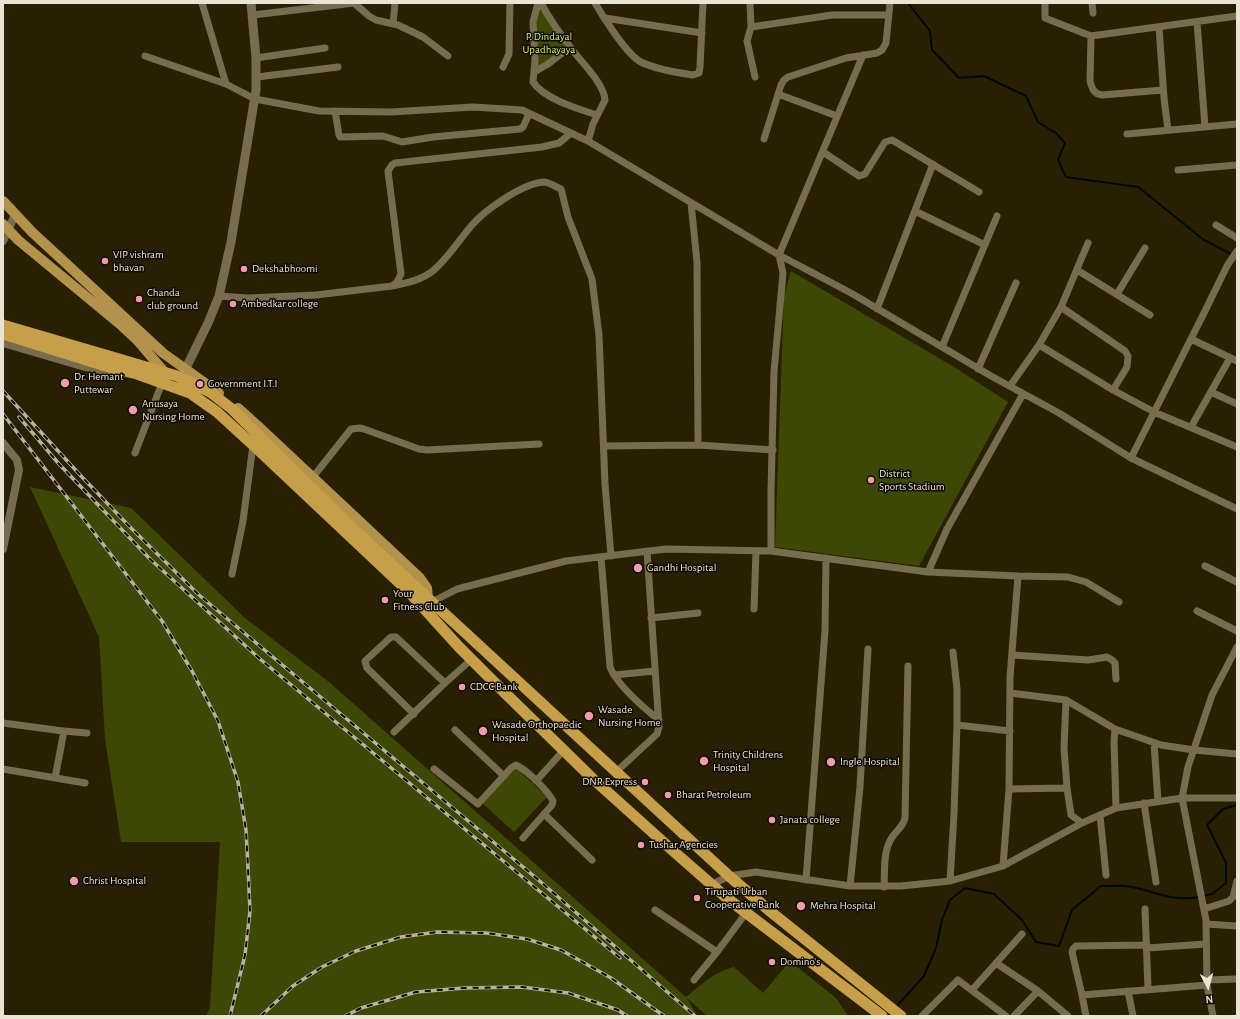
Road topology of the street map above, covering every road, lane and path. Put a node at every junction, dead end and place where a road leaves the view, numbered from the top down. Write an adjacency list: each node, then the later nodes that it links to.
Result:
1 (202, 3): 35 (street)
2 (251, 3): 14 (main road)
3 (354, 3): 14 (street); 19 (street)
4 (395, 3): 19 (street)
5 (510, 3): 31 (street)
6 (540, 3): 24 (street); 32 (street)
7 (595, 3): 17 (street)
8 (703, 3): 22 (street)
9 (750, 3): 20 (street)
10 (890, 3): 15 (street)
11 (1045, 3): 23 (street)
12 (1092, 3): 13 (street)
13 (1093, 12)
14 (253, 15): 29 (main road)
15 (888, 15): 20 (street); 26 (street)
16 (1237, 16): 18 (street)
17 (605, 18): 22 (street); 22 (street)
18 (1197, 22): 21 (street); 44 (street)
19 (393, 24): 28 (street)
20 (750, 27): 34 (street)
21 (1159, 27): 23 (street); 36 (street)
22 (702, 33)
23 (1091, 36): 36 (street)
24 (570, 46): 32 (street); 41 (street)
25 (325, 48): 29 (street)
26 (863, 55): 37 (street); 42 (street)
27 (145, 56): 35 (street)
28 (448, 56)
29 (256, 58): 33 (main road)
30 (338, 67): 33 (street)
31 (503, 67)
32 (534, 72): 41 (street)
33 (257, 77): 38 (main road)
34 (755, 77)
35 (226, 84): 38 (street)
36 (1164, 90): 45 (street)
37 (778, 94): 42 (street); 48 (street)
38 (255, 99): 39 (street); 73 (main road)
39 (335, 111): 40 (street); 40 (street)
40 (529, 114): 46 (street)
41 (597, 115): 49 (street)
42 (838, 116): 50 (street)
43 (1237, 124): 44 (street)
44 (1205, 127): 45 (street)
45 (1168, 130): 47 (street)
46 (571, 133): 49 (street); 71 (street)
47 (1127, 134)
48 (764, 139)
49 (588, 141): 56 (street)
50 (822, 152): 51 (street); 68 (street)
51 (933, 164): 54 (street); 57 (street)
52 (1237, 165): 53 (street)
53 (1178, 170)
54 (979, 192)
55 (3, 202): 58 (main road)
56 (691, 203): 68 (street); 99 (street)
57 (915, 211): 65 (street); 75 (street)
58 (15, 215): 60 (street); 85 (main road)
59 (997, 216): 65 (street)
60 (6, 226): 63 (street); 89 (main road)
61 (1216, 226): 62 (street)
62 (1237, 238)
63 (3, 241)
64 (1088, 244): 69 (street)
65 (984, 245): 82 (street)
66 (1145, 248): 72 (street)
67 (1236, 251): 79 (street)
68 (779, 255): 75 (street); 102 (street)
69 (1077, 270): 72 (street); 74 (street)
70 (1016, 283): 86 (street)
71 (392, 286): 73 (street); 100 (street)
72 (1117, 294): 76 (street)
73 (219, 296): 85 (main road)
74 (1061, 307): 81 (street); 90 (street)
75 (877, 309): 82 (street)
76 (1150, 315)
77 (3, 325): 119 (highway)
78 (3, 334): 87 (highway)
79 (1191, 339): 83 (street); 94 (street)
80 (3, 343): 87 (street)
81 (1039, 345): 88 (street); 90 (street)
82 (942, 348): 86 (street)
83 (1230, 358): 84 (street); 91 (street)
84 (1237, 361)
85 (186, 368): 105 (main road)
86 (978, 369): 88 (street)
87 (156, 381): 89 (highway); 103 (street)
88 (1010, 386): 92 (street)
89 (178, 388): 97 (highway)
90 (1113, 390): 94 (street)
91 (1211, 392): 93 (street); 95 (street)
92 (1023, 394): 104 (street); 115 (street)
93 (1237, 404)
94 (1154, 412): 95 (street); 104 (street)
95 (1191, 427): 101 (street)
96 (3, 443): 107 (street)
97 (253, 444): 116 (street); 130 (highway)
98 (538, 444): 105 (street)
99 (698, 445): 100 (street); 102 (street)
100 (604, 446): 111 (street)
101 (1237, 447)
102 (773, 450): 110 (street)
103 (135, 453)
104 (1131, 458): 106 (street)
105 (313, 477): 119 (main road)
106 (1237, 509)
107 (3, 549)
108 (647, 551): 109 (street); 111 (street); 124 (street)
109 (756, 551): 110 (street); 121 (street)
110 (771, 551): 113 (street)
111 (611, 556): 112 (street)
112 (601, 557): 119 (street); 134 (street)
113 (826, 558): 115 (street); 175 (street)
114 (1205, 566): 118 (street)
115 (928, 572): 117 (street)
116 (232, 574)
117 (1018, 576): 120 (street); 129 (street)
118 (1237, 582)
119 (430, 601): 155 (highway)
120 (1119, 602)
121 (754, 609)
122 (1197, 611): 125 (street)
123 (698, 613): 124 (street)
124 (651, 618): 133 (street)
125 (1237, 631)
126 (1237, 647): 131 (street)
127 (868, 648): 180 (street)
128 (953, 652): 142 (street)
129 (1012, 655): 135 (street); 137 (street)
130 (472, 659): 136 (street); 150 (highway)
131 (1234, 659): 151 (street)
132 (908, 666): 181 (street)
133 (655, 671): 134 (street); 140 (street)
134 (614, 675): 140 (street)
135 (1116, 679)
136 (445, 683): 139 (street); 139 (street)
137 (1010, 693): 138 (street); 146 (street)
138 (1066, 700): 143 (street); 161 (street)
139 (414, 714): 148 (street)
140 (659, 720): 155 (street)
141 (3, 723): 145 (street)
142 (957, 725): 146 (street); 176 (street)
143 (1114, 729): 149 (street); 166 (street)
144 (455, 730): 156 (street)
145 (64, 731): 147 (street); 157 (street)
146 (1010, 731): 160 (street)
147 (87, 732)
148 (394, 732)
149 (1154, 743): 151 (street); 164 (street)
150 (564, 750): 158 (street); 179 (highway)
151 (1194, 750): 152 (street); 162 (street)
152 (1237, 754)
153 (3, 769): 157 (street)
154 (434, 769): 156 (street)
155 (616, 772): 174 (highway)
156 (504, 776): 158 (street)
157 (55, 778): 159 (street)
158 (536, 781): 167 (street)
159 (85, 783)
160 (1009, 788): 161 (street); 172 (street)
161 (1067, 788): 169 (street)
162 (1182, 798): 163 (street); 164 (street); 182 (street)
163 (1237, 798)
164 (1158, 801): 165 (street)
165 (1144, 803): 166 (street); 177 (street)
166 (1116, 808): 168 (street)
167 (544, 814): 170 (street); 171 (street)
168 (1100, 814): 169 (street); 173 (street)
169 (1082, 823): 172 (street)
170 (523, 838)
171 (592, 860)
172 (1003, 866): 176 (street)
173 (1106, 875)
174 (729, 876): 175 (street); 179 (street); 202 (highway)
175 (806, 880): 180 (street)
176 (950, 881): 181 (street)
177 (1156, 882)
178 (1237, 882): 182 (street)
179 (711, 885): 185 (highway)
180 (850, 886): 181 (street)
181 (884, 887)
182 (1203, 906): 186 (street)
183 (1145, 909): 190 (street)
184 (655, 910): 191 (street)
185 (746, 913): 191 (street); 201 (highway)
186 (1206, 924): 187 (street); 189 (street)
187 (1237, 926)
188 (1022, 934): 192 (street)
189 (1206, 944): 190 (street); 195 (street)
190 (1147, 946): 196 (street); 200 (street)
191 (717, 952): 194 (street)
192 (996, 963): 197 (street); 198 (street)
193 (1237, 979): 195 (street)
194 (694, 980)
195 (1207, 982): 196 (street); 209 (street)
196 (1148, 989): 199 (street)
197 (972, 990): 203 (street); 204 (street)
198 (1038, 991): 205 (street); 206 (street)
199 (1128, 991): 200 (street); 208 (street)
200 (1082, 995): 207 (street)
201 (882, 1016)
202 (901, 1016)
203 (922, 1016)
204 (1006, 1016)
205 (1014, 1016)
206 (1068, 1016)
207 (1086, 1016)
208 (1133, 1016)
209 (1212, 1016)

